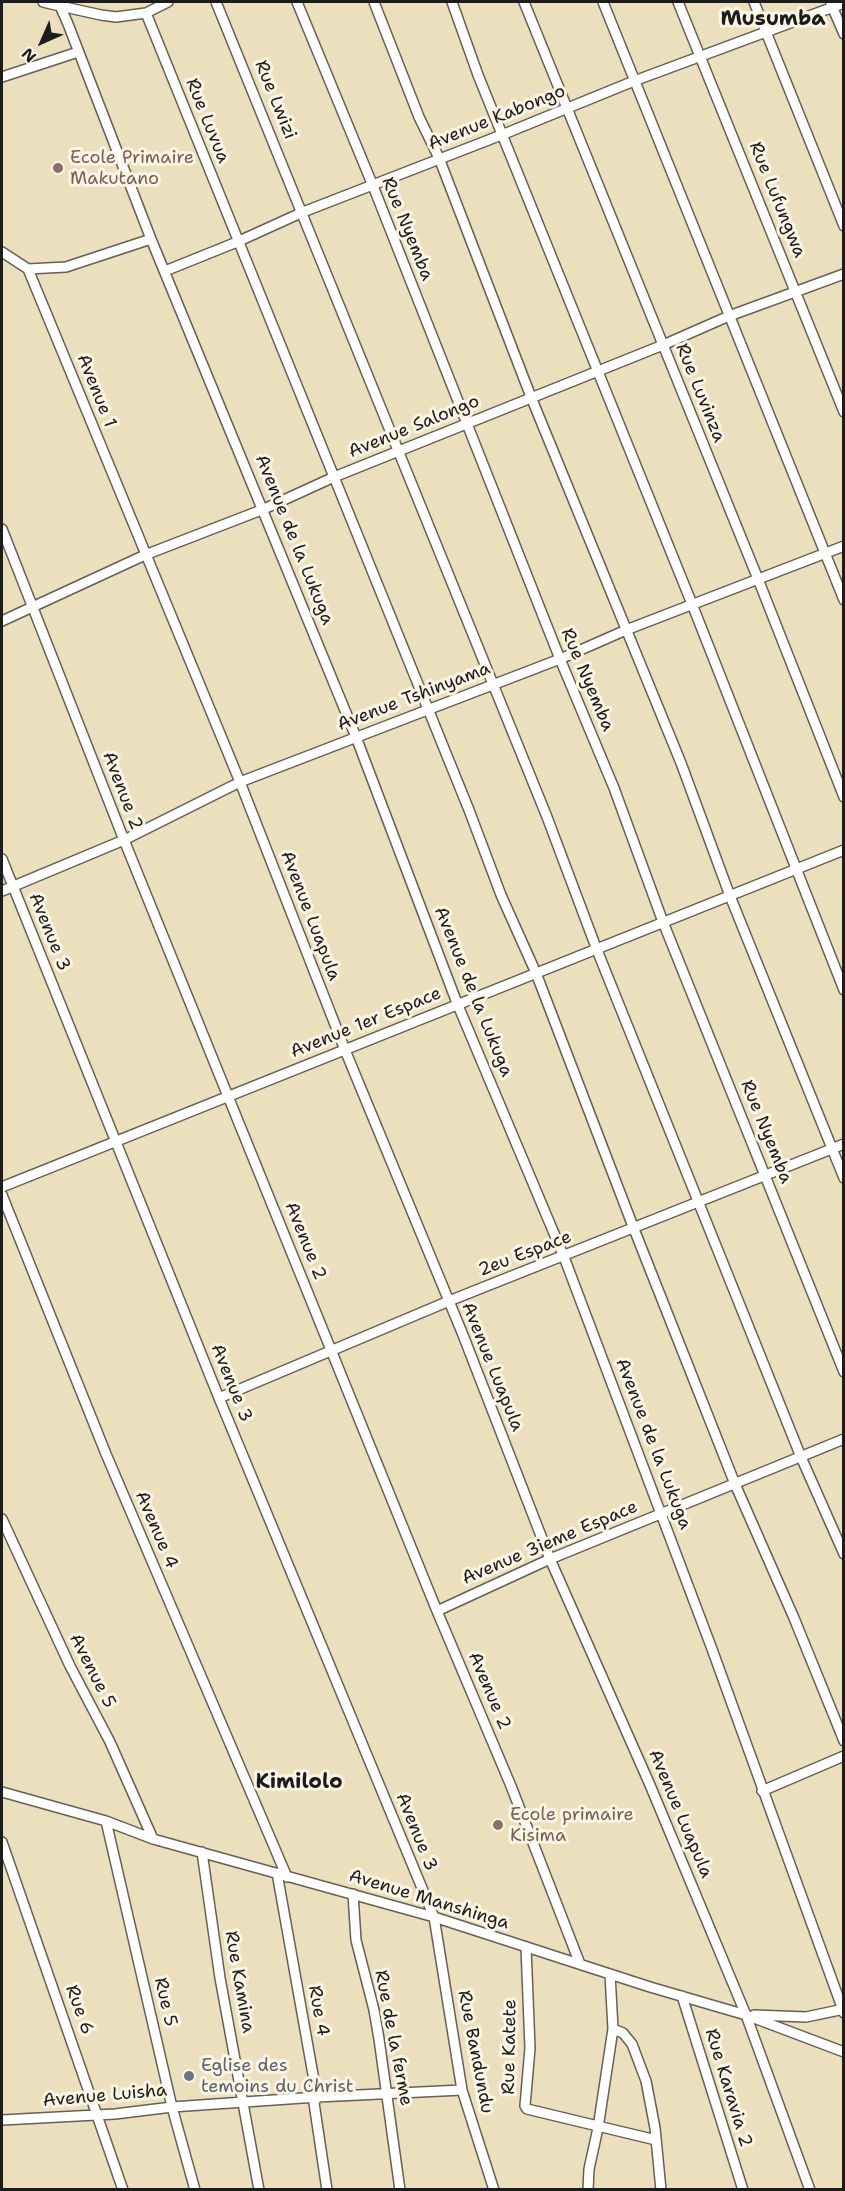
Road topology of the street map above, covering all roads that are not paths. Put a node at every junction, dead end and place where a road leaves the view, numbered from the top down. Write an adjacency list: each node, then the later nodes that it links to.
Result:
1 (43, 2): 13 (street)
2 (168, 2): 14 (street)
3 (216, 2): 25 (street, Rue Lwizi)
4 (297, 2): 24 (street, Rue Nyemba)
5 (374, 2): 23 (street)
6 (452, 2): 22 (street)
7 (524, 2): 21 (street, Rue Luvinza)
8 (603, 2): 20 (street)
9 (678, 2): 18 (street, Rue Lufungwa)
10 (754, 2): 15 (street)
11 (843, 3): 12 (street, Avenue Kabongo)
12 (831, 4): 15 (street, Avenue Kabongo); 16 (street)
13 (60, 6): 14 (street); 17 (street, Avenue de la Lukuga)
14 (146, 13): 28 (street, Rue Luvua)
15 (766, 33): 18 (street, Avenue Kabongo); 26 (street)
16 (843, 34)
17 (78, 52): 19 (street); 27 (street, Avenue de la Lukuga)
18 (699, 58): 20 (street, Avenue Kabongo); 33 (street, Rue Lufungwa)
19 (2, 76)
20 (634, 81): 21 (street, Avenue Kabongo); 34 (street)
21 (569, 107): 22 (street, Avenue Kabongo); 35 (street, Rue Luvinza)
22 (504, 134): 23 (street, Avenue Kabongo); 36 (street)
23 (439, 158): 24 (street, Avenue Kabongo); 37 (street)
24 (373, 186): 25 (street, Avenue Kabongo); 39 (street, Rue Nyemba)
25 (303, 212): 28 (street, Avenue Kabongo); 40 (street, Rue Lwizi)
26 (843, 226)
27 (151, 239): 30 (street); 31 (street, Avenue de la Lukuga)
28 (237, 242): 31 (street, Avenue Kabongo); 41 (street, Rue Luvua)
29 (2, 252): 30 (street)
30 (28, 269): 46 (street, Avenue 1)
31 (165, 271): 42 (street, Avenue de la Lukuga)
32 (843, 274): 33 (street, Avenue Salongo)
33 (796, 291): 34 (street, Avenue Salongo); 38 (street, Rue Lufungwa)
34 (729, 316): 35 (street, Avenue Salongo); 45 (street)
35 (663, 345): 36 (street, Avenue Salongo); 47 (street, Rue Luvinza)
36 (598, 370): 37 (street, Avenue Salongo); 49 (street)
37 (531, 397): 39 (street, Avenue Salongo); 52 (street)
38 (843, 412)
39 (466, 423): 40 (street, Avenue Salongo); 53 (street, Rue Nyemba)
40 (400, 452): 41 (street, Avenue Salongo); 54 (street, Rue Lwizi)
41 (334, 477): 42 (street, Avenue Salongo); 55 (street, Rue Luvua)
42 (264, 508): 46 (street, Avenue Salongo); 56 (street, Avenue de la Lukuga)
43 (2, 529): 50 (street, Avenue 2)
44 (843, 546): 45 (street, Avenue Tshinyama)
45 (826, 553): 47 (street, Avenue Tshinyama); 48 (street)
46 (145, 555): 50 (street, Avenue Salongo); 57 (street, Avenue Luapula)
47 (758, 579): 49 (street, Avenue Tshinyama); 58 (street, Rue Luvinza)
48 (843, 600)
49 (692, 604): 52 (street, Avenue Tshinyama); 62 (street)
50 (33, 608): 51 (street, Avenue Salongo); 59 (street, Avenue 2)
51 (2, 621)
52 (626, 630): 53 (street, Avenue Tshinyama); 65 (street)
53 (560, 659): 54 (street, Avenue Tshinyama); 66 (street, Rue Nyemba)
54 (492, 686): 55 (street, Avenue Tshinyama); 67 (street, Rue Lwizi)
55 (427, 710): 56 (street, Avenue Tshinyama); 68 (street, Rue Luvua)
56 (356, 737): 57 (street, Avenue Tshinyama); 70 (street, Avenue de la Lukuga)
57 (240, 783): 59 (street, Avenue Tshinyama); 71 (street, Avenue Luapula)
58 (843, 797)
59 (124, 840): 63 (street, Avenue Tshinyama); 72 (street, Avenue 2)
60 (843, 850): 62 (street, Avenue 1er Espace)
61 (2, 859): 63 (street, Avenue 3)
62 (795, 870): 65 (street, Avenue 1er Espace); 69 (street)
63 (13, 886): 64 (street, Avenue Tshinyama); 73 (street, Avenue 3)
64 (2, 891)
65 (730, 896): 66 (street, Avenue 1er Espace); 75 (street)
66 (663, 922): 67 (street, Avenue 1er Espace); 76 (street, Rue Nyemba)
67 (597, 950): 68 (street, Avenue 1er Espace); 80 (street, Rue Lwizi)
68 (536, 973): 70 (street, Avenue 1er Espace); 81 (street, Rue Luvua)
69 (843, 990)
70 (457, 1003): 71 (street, Avenue 1er Espace); 82 (street, Avenue de la Lukuga)
71 (345, 1050): 72 (street, Avenue 1er Espace); 83 (street, Avenue Luapula)
72 (228, 1095): 73 (street, Avenue 1er Espace); 84 (street, Avenue 2)
73 (114, 1141): 78 (street, Avenue 1er Espace); 86 (street, Avenue 3)
74 (843, 1144): 75 (street, 2eu Espace)
75 (831, 1149): 76 (street, 2eu Espace); 77 (street)
76 (766, 1177): 80 (street, 2eu Espace); 85 (street, Rue Nyemba)
77 (843, 1178)
78 (2, 1187)
79 (2, 1195): 103 (street, Avenue 4)
80 (699, 1203): 81 (street, 2eu Espace); 88 (street, Rue Lwizi)
81 (634, 1229): 82 (street, 2eu Espace); 89 (street, Rue Luvua)
82 (564, 1257): 83 (street, 2eu Espace); 90 (street, Avenue de la Lukuga)
83 (449, 1301): 84 (street, 2eu Espace); 93 (street, Avenue Luapula)
84 (331, 1350): 86 (street, 2eu Espace); 94 (street, Avenue 2)
85 (843, 1372)
86 (219, 1398): 105 (street, Avenue 3)
87 (843, 1439): 88 (street, Avenue 3ieme Espace)
88 (801, 1457): 89 (street, Avenue 3ieme Espace); 92 (street, Rue Lwizi)
89 (735, 1484): 90 (street, Avenue 3ieme Espace); 95 (street, Rue Luvua)
90 (662, 1513): 93 (street, Avenue 3ieme Espace); 97 (street, Avenue de la Lukuga)
91 (2, 1519): 100 (street, Avenue 5)
92 (843, 1554)
93 (550, 1559): 94 (street, Avenue 3ieme Espace); 111 (street, Avenue Luapula)
94 (437, 1611): 107 (street, Avenue 2)
95 (843, 1741)
96 (843, 1756): 97 (street)
97 (762, 1791): 110 (street, Avenue de la Lukuga)
98 (2, 1792): 99 (street, Avenue Manshinga)
99 (106, 1821): 100 (street, Avenue Manshinga); 118 (street, Rue 5)
100 (153, 1839): 102 (street, Avenue Manshinga)
101 (2, 1842): 119 (street, Rue 6)
102 (202, 1851): 103 (street, Avenue Manshinga); 117 (street, Rue Kamina)
103 (282, 1875): 104 (street, Avenue Manshinga); 116 (street, Rue 4)
104 (353, 1894): 105 (street, Avenue Manshinga); 115 (street, Rue de la ferme)
105 (434, 1917): 106 (street, Avenue Manshinga); 114 (street, Rue Bandundu)
106 (526, 1947): 107 (street, Avenue Manshinga); 121 (street, Rue Katete)
107 (580, 1964): 108 (street, Avenue Manshinga)
108 (610, 1974): 109 (street, Avenue Manshinga); 112 (street)
109 (682, 1996): 111 (street, Avenue Manshinga); 131 (street, Rue Karavia 2)
110 (843, 2011): 111 (street)
111 (746, 2015): 113 (street, Avenue Manshinga); 132 (street, Avenue Luapula)
112 (614, 2029): 121 (street); 122 (street)
113 (843, 2052)
114 (462, 2090): 115 (street, Avenue Luisha); 128 (street, Rue Bandundu)
115 (387, 2093): 116 (street, Avenue Luisha); 127 (street, Rue de la ferme)
116 (316, 2097): 117 (street, Avenue Luisha); 126 (street, Rue 4)
117 (244, 2103): 118 (street, Avenue Luisha); 125 (street, Rue Kamina)
118 (172, 2107): 119 (street, Avenue Luisha); 124 (street, Rue 5)
119 (97, 2115): 120 (street, Avenue Luisha); 123 (street, Rue 6)
120 (3, 2117)
121 (598, 2128): 122 (street, Rue Katete); 129 (street)
122 (656, 2140): 130 (street)
123 (123, 2190)
124 (195, 2190)
125 (259, 2190)
126 (327, 2190)
127 (400, 2190)
128 (494, 2190)
129 (588, 2190)
130 (661, 2190)
131 (742, 2190)
132 (810, 2190)

